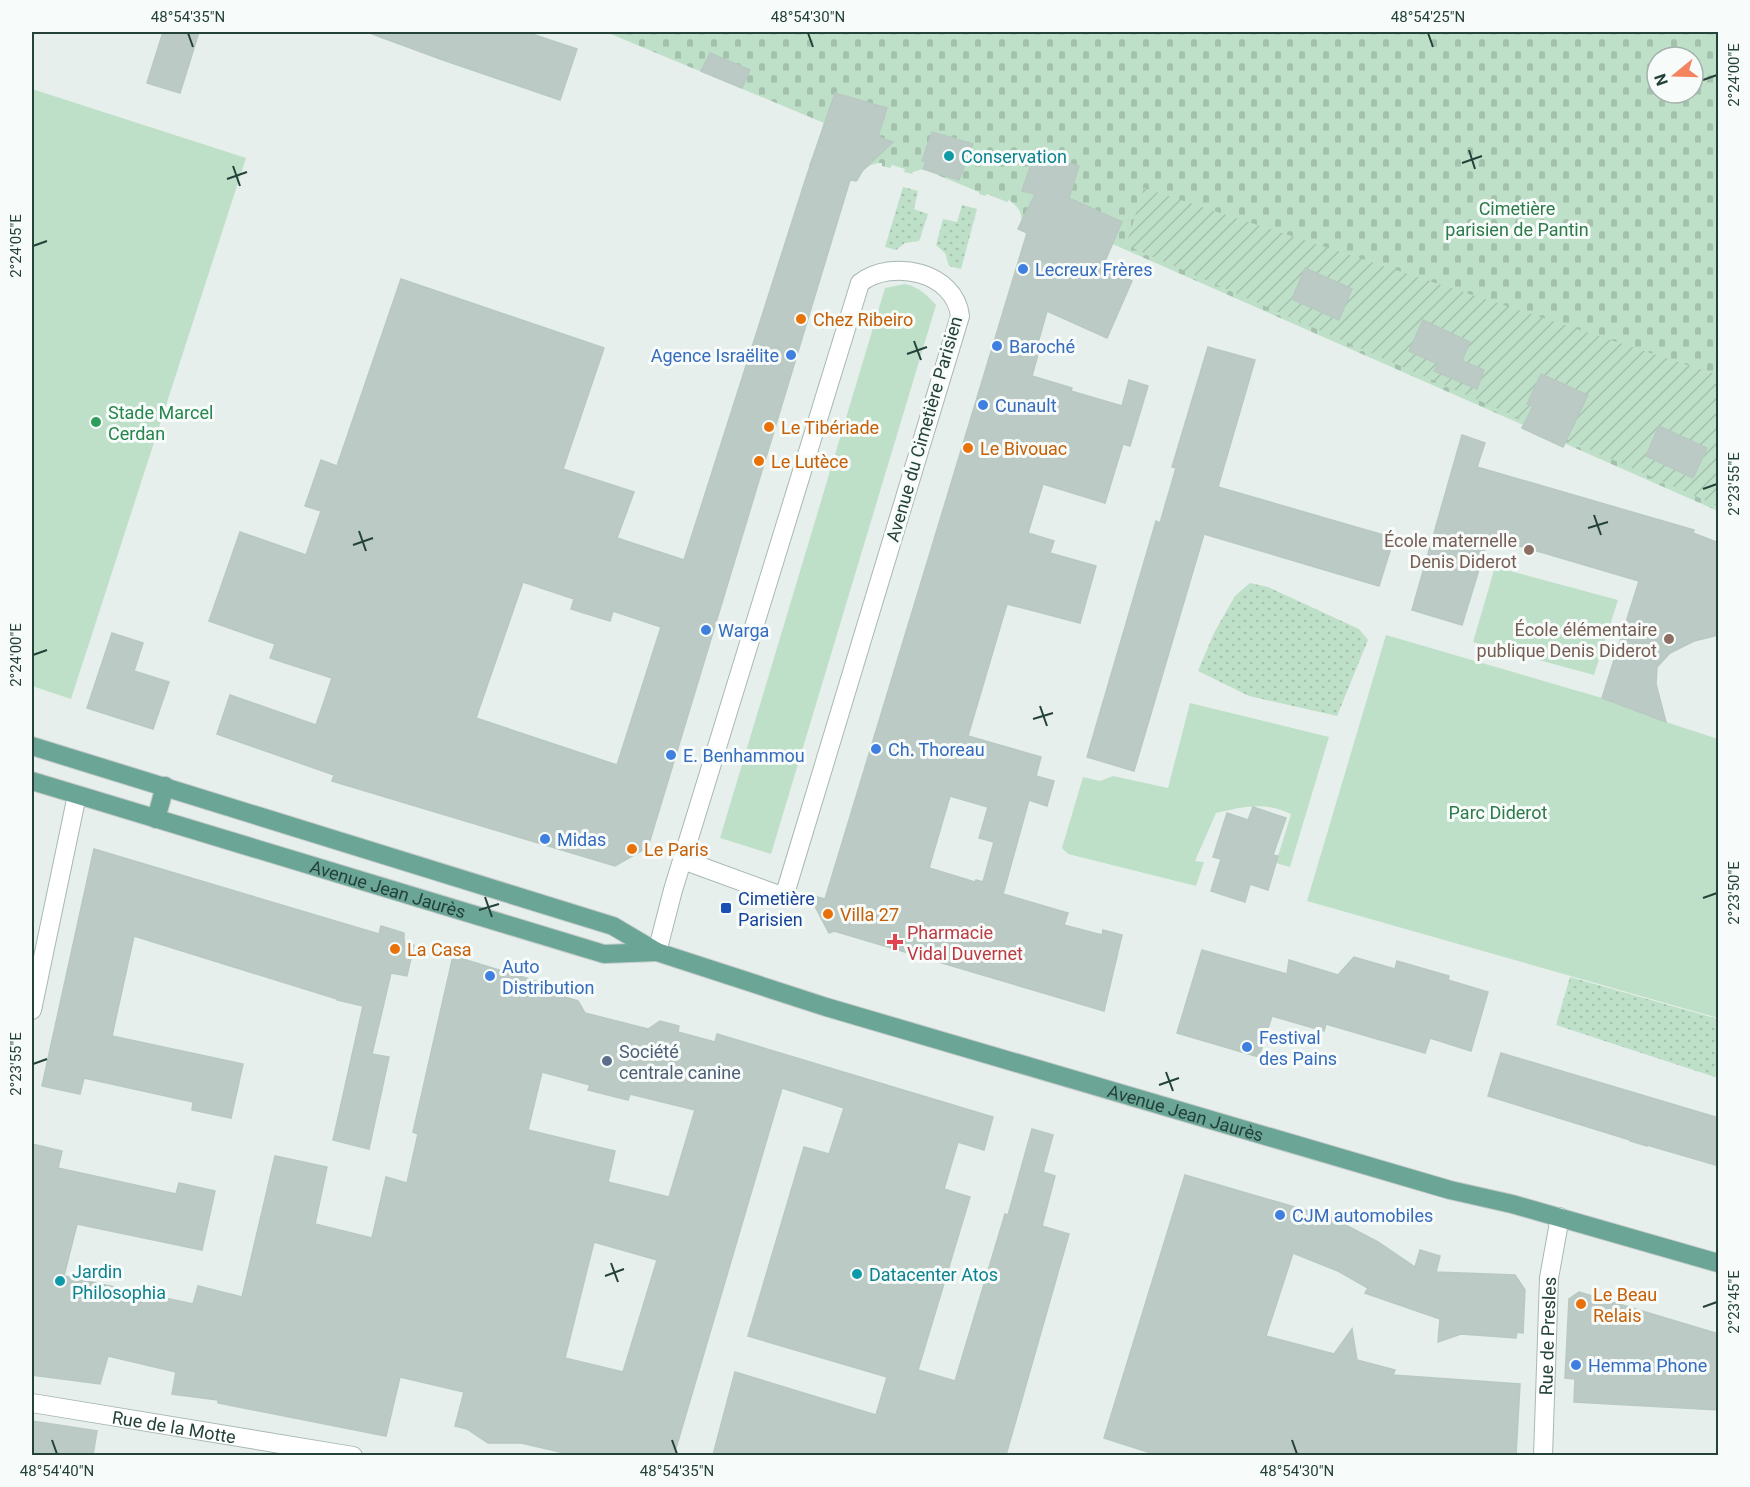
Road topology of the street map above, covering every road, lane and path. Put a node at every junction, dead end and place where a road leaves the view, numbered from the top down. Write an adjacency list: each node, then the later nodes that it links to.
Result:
1 (32, 746): 3 (main road, Avenue Jean Jaurès)
2 (32, 781): 4 (main road, Avenue Jean Jaurès)
3 (165, 786): 5 (main road); 7 (main road, Avenue Jean Jaurès)
4 (77, 795): 5 (main road, Avenue Jean Jaurès); 8 (street)
5 (156, 819): 7 (main road, Avenue Jean Jaurès)
6 (683, 860): 6 (street, Avenue du Cimetière Parisien); 7 (street, Avenue du Cimetière Parisien)
7 (657, 952): 9 (main road, Avenue Jean Jaurès)
8 (32, 1010)
9 (1560, 1217): 10 (main road, Avenue Jean Jaurès); 13 (street, Rue de Presles)
10 (1719, 1263)
11 (32, 1403): 12 (street, Rue de la Motte)
12 (353, 1455)
13 (1543, 1455)

